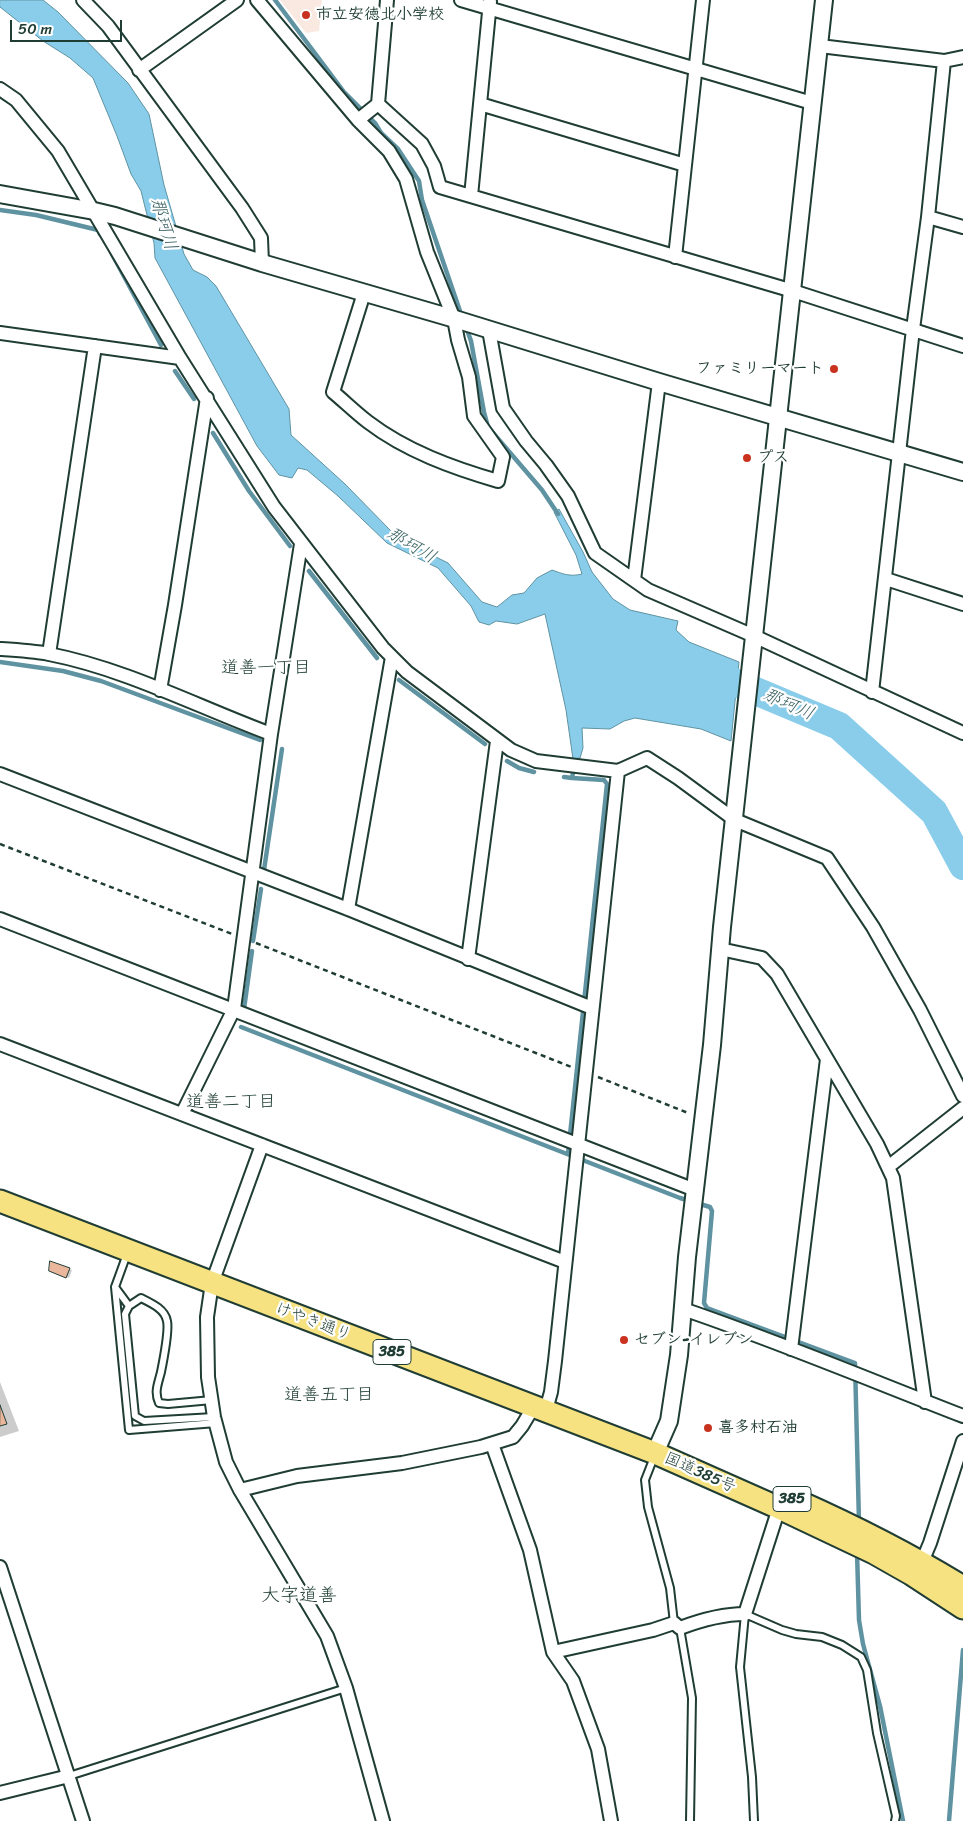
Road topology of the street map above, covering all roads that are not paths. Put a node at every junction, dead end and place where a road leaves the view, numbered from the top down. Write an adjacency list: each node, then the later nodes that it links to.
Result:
1 (83, 0): 13 (street)
2 (237, 0): 13 (street)
3 (257, 0): 18 (street)
4 (387, 0): 16 (street)
5 (461, 0): 8 (street)
6 (703, 0): 12 (street)
7 (824, 0): 9 (street)
8 (490, 4): 12 (street); 17 (street)
9 (820, 46): 11 (street); 15 (street)
10 (963, 57): 11 (street)
11 (944, 61): 23 (street)
12 (696, 69): 15 (street); 19 (street)
13 (140, 70): 26 (street)
14 (0, 88): 22 (street)
15 (812, 103): 27 (street)
16 (378, 104): 18 (street); 21 (street)
17 (480, 104): 19 (street); 21 (street)
18 (358, 120): 29 (street)
19 (685, 165): 25 (street)
20 (0, 194): 22 (street)
21 (471, 196): 25 (street)
22 (94, 211): 26 (street); 35 (street)
23 (928, 217): 24 (street); 31 (street)
24 (963, 227)
25 (675, 257): 27 (street)
26 (254, 261): 28 (street)
27 (792, 291): 31 (street); 38 (street)
28 (364, 293): 29 (street); 29 (street)
29 (454, 319): 30 (street)
30 (482, 327): 36 (street); 43 (street)
31 (913, 329): 34 (street); 39 (street)
32 (0, 333): 33 (street)
33 (95, 346): 35 (street); 47 (street)
34 (963, 346)
35 (180, 358): 37 (street)
36 (659, 382): 38 (street); 43 (street)
37 (207, 398): 41 (street); 49 (street)
38 (778, 417): 39 (street); 45 (street)
39 (899, 453): 40 (street); 42 (street)
40 (963, 472)
41 (301, 544): 48 (street); 52 (street)
42 (886, 579): 44 (street); 50 (street)
43 (634, 580): 45 (street)
44 (963, 604)
45 (754, 642): 50 (street); 56 (street)
46 (0, 649): 47 (street)
47 (49, 654): 49 (street)
48 (392, 657): 53 (street); 58 (street)
49 (160, 690): 52 (street)
50 (872, 692): 51 (street)
51 (963, 733)
52 (271, 734): 57 (street)
53 (497, 741): 54 (street); 61 (street)
54 (618, 771): 56 (street); 62 (street)
55 (0, 774): 57 (street)
56 (736, 815): 60 (street); 66 (street)
57 (252, 873): 58 (street); 63 (street)
58 (348, 910): 61 (street)
59 (0, 919): 63 (street)
60 (720, 949): 65 (street); 72 (street)
61 (468, 959): 62 (street)
62 (592, 1008): 69 (street)
63 (234, 1009): 68 (street); 69 (street)
64 (0, 1044): 68 (street)
65 (827, 1060): 71 (street); 82 (street)
66 (963, 1096)
67 (963, 1108): 71 (street)
68 (182, 1114): 70 (street)
69 (578, 1144): 72 (street); 75 (street)
70 (262, 1145): 75 (street); 76 (street)
71 (888, 1167): 84 (street)
72 (695, 1190): 79 (street)
73 (0, 1201): 74 (highway, けやき通り / 385)
74 (128, 1250): 76 (highway, けやき通り / 385); 77 (lane)
75 (564, 1262): 85 (street)
76 (212, 1283): 83 (street); 85 (highway, けやき通り / 385)
77 (115, 1287): 78 (lane); 81 (lane)
78 (129, 1306): 80 (lane); 83 (lane)
79 (683, 1309): 82 (street); 90 (street)
80 (125, 1314): 81 (lane); 87 (lane)
81 (119, 1334): 87 (lane)
82 (791, 1349): 84 (street)
83 (212, 1400): 87 (street)
84 (925, 1402): 86 (street)
85 (540, 1408): 89 (street); 90 (highway, けやき通り / 385)
86 (963, 1416)
87 (215, 1420): 91 (street)
88 (963, 1441): 94 (street)
89 (492, 1444): 91 (street); 99 (street)
90 (655, 1452): 92 (highway, 国道385号 / 385); 94 (highway, 国道385号 / 385); 98 (lane)
91 (240, 1490): 100 (street)
92 (779, 1508): 94 (highway, 国道385号 / 385); 97 (street)
93 (0, 1567): 101 (street)
94 (917, 1568): 95 (highway, 国道385号 / 385); 96 (highway, 国道385号 / 385)
95 (963, 1587)
96 (963, 1608)
97 (745, 1614): 98 (street); 107 (lane); 108 (lane)
98 (677, 1626): 99 (street); 106 (lane)
99 (553, 1652): 105 (street)
100 (346, 1688): 101 (lane); 104 (street)
101 (69, 1776): 102 (street); 103 (street)
102 (0, 1793)
103 (83, 1821)
104 (383, 1821)
105 (611, 1821)
106 (690, 1821)
107 (754, 1821)
108 (895, 1821)

